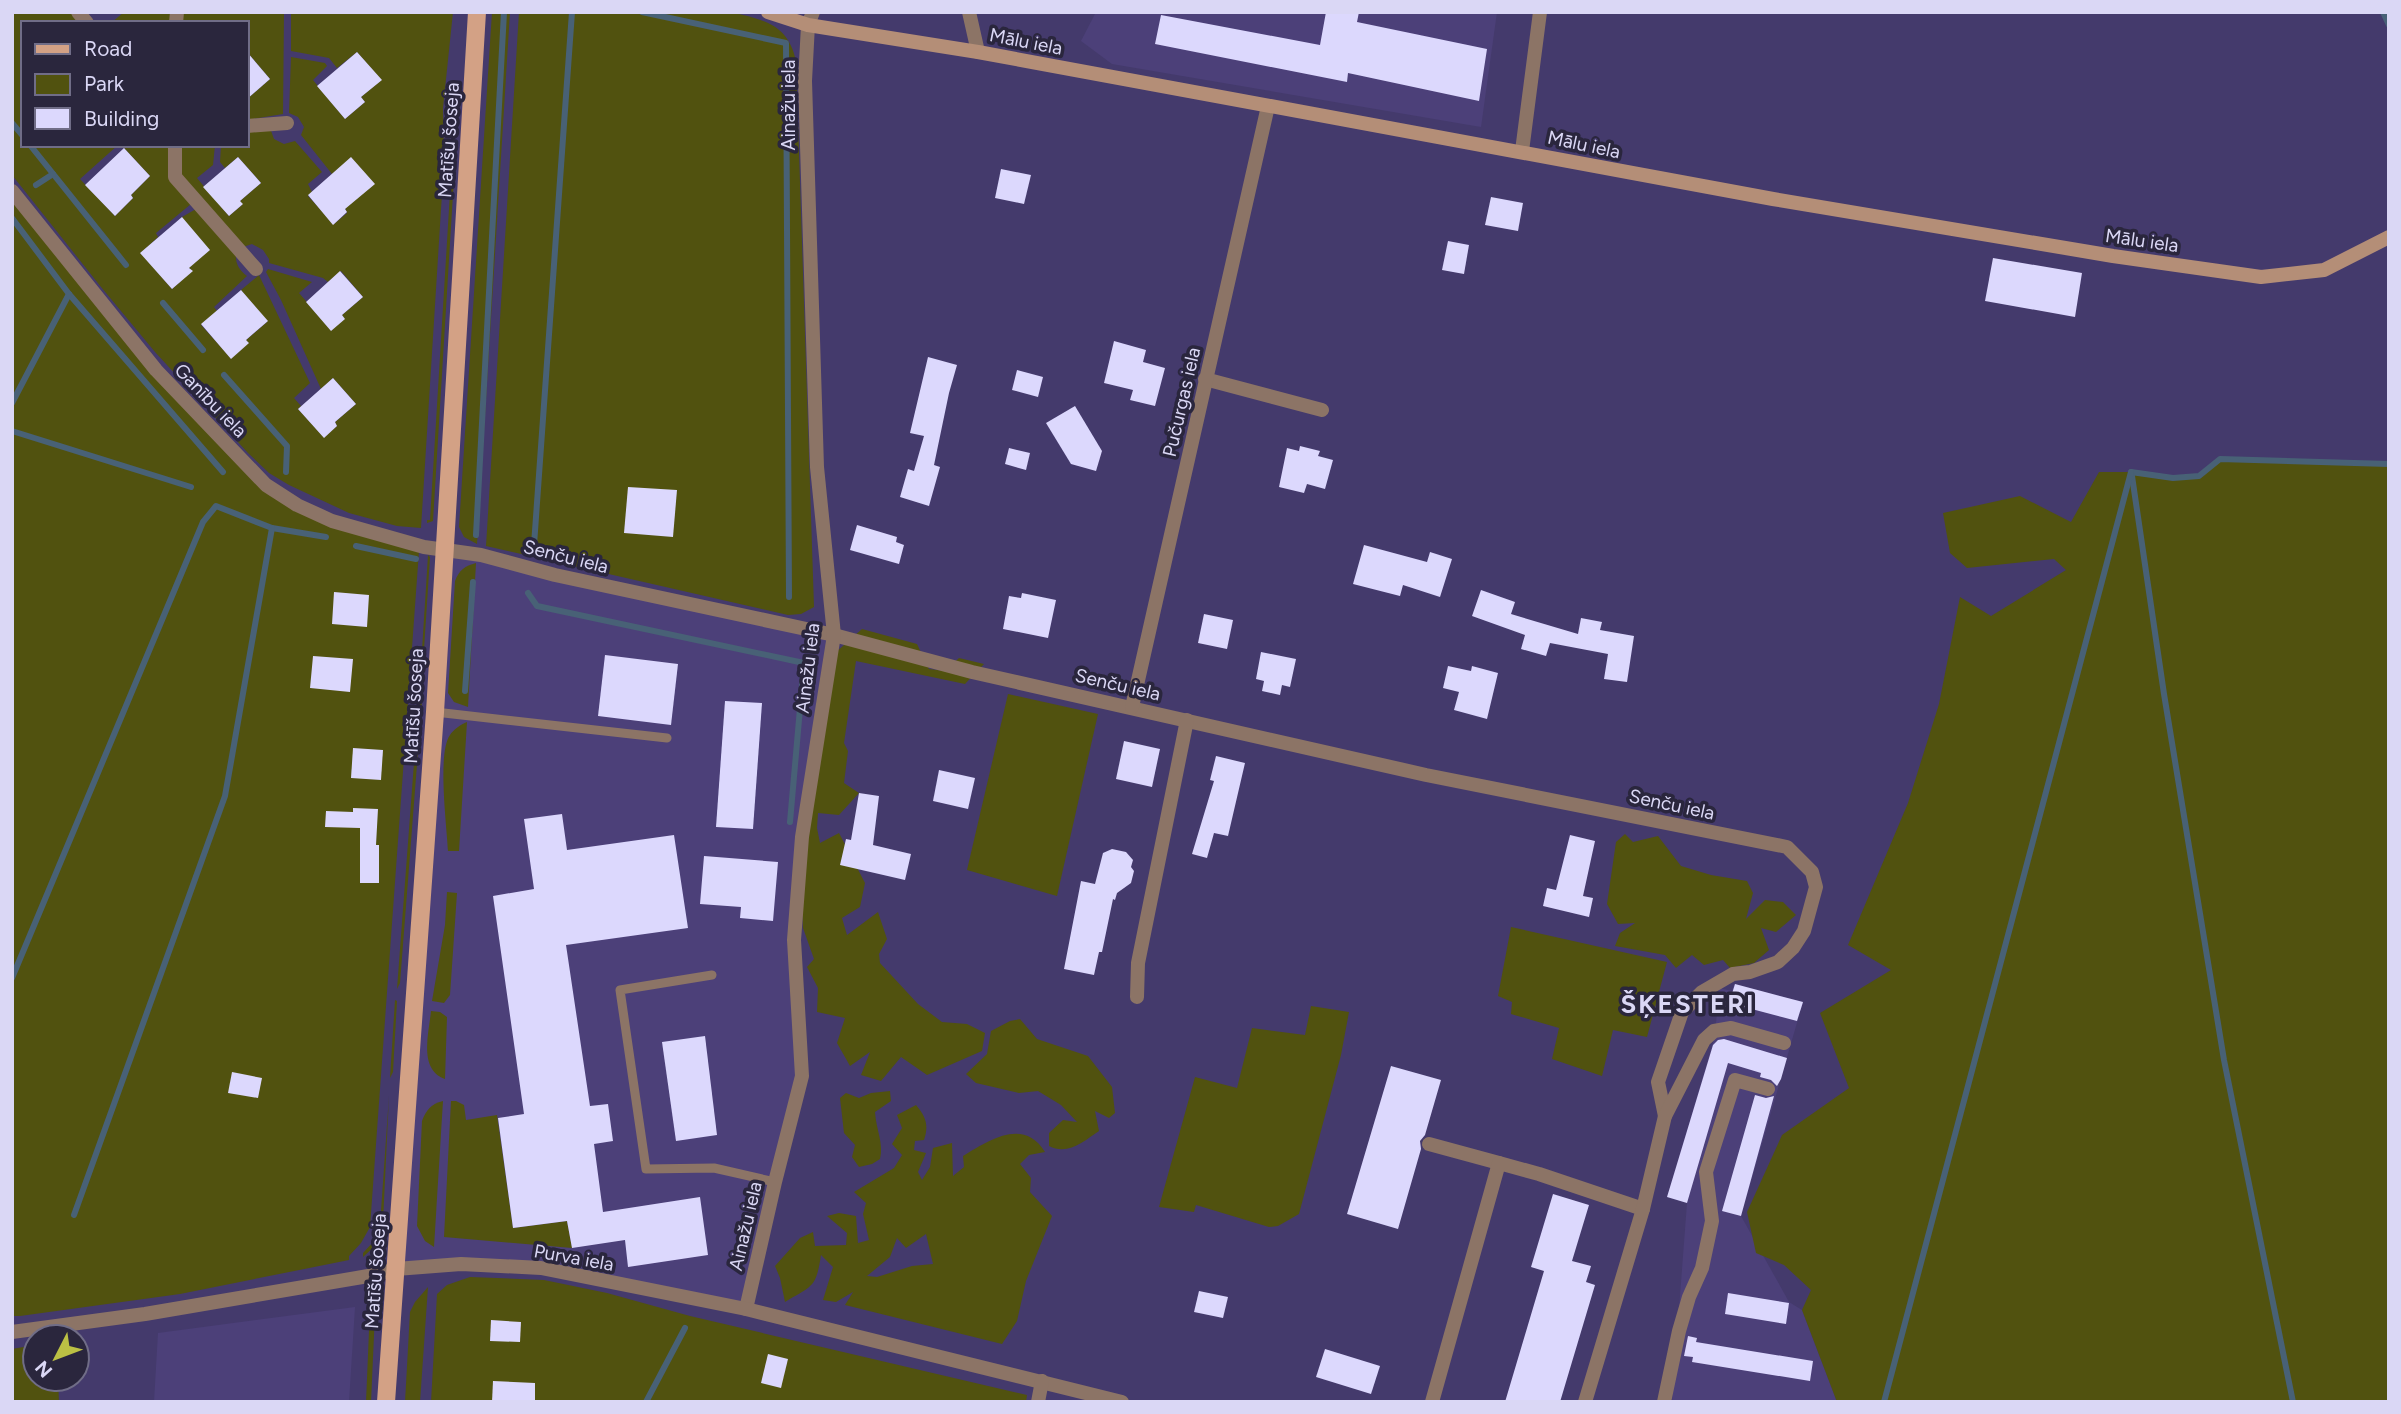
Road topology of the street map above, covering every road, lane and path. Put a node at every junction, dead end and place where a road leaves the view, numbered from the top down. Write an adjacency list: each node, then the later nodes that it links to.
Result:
1 (477, 12): 17 (main road, Matīšu šoseja)
2 (768, 12): 5 (street, Mālu iela)
3 (969, 12): 6 (street)
4 (1540, 12): 11 (street)
5 (810, 19): 6 (street, Mālu iela); 18 (street, Ainažu iela)
6 (978, 52): 7 (street, Mālu iela)
7 (1268, 106): 11 (street, Mālu iela); 15 (street, Pučurgas iela)
8 (287, 123): 9 (street)
9 (248, 125)
10 (175, 147): 14 (street)
11 (1522, 151): 13 (street, Mālu iela)
12 (12, 191): 17 (street, Ganību iela)
13 (2389, 237)
14 (256, 269)
15 (1205, 379): 16 (street); 19 (street, Pučurgas iela)
16 (1322, 410)
17 (443, 548): 18 (street, Senču iela); 20 (main road, Matīšu šoseja)
18 (834, 635): 19 (street, Senču iela); 30 (street, Ainažu iela)
19 (1132, 707): 21 (street, Senču iela)
20 (435, 712): 22 (lane); 32 (main road, Matīšu šoseja)
21 (1187, 720): 24 (street); 27 (street, Senču iela)
22 (667, 738)
23 (712, 975): 30 (lane)
24 (1137, 997)
25 (1784, 1042): 27 (street)
26 (1768, 1089): 41 (street)
27 (1665, 1116): 31 (street)
28 (1429, 1144): 29 (street)
29 (1499, 1163): 31 (street); 39 (street)
30 (775, 1182): 33 (street, Ainažu iela)
31 (1643, 1209): 40 (street)
32 (396, 1269): 33 (street, Purva iela); 34 (street, Purva iela); 36 (main road, Matīšu šoseja)
33 (746, 1309): 35 (street, Purva iela)
34 (12, 1332)
35 (1042, 1381): 37 (street); 38 (street, Purva iela)
36 (386, 1402)
37 (1038, 1402)
38 (1122, 1402)
39 (1432, 1402)
40 (1586, 1402)
41 (1664, 1402)

